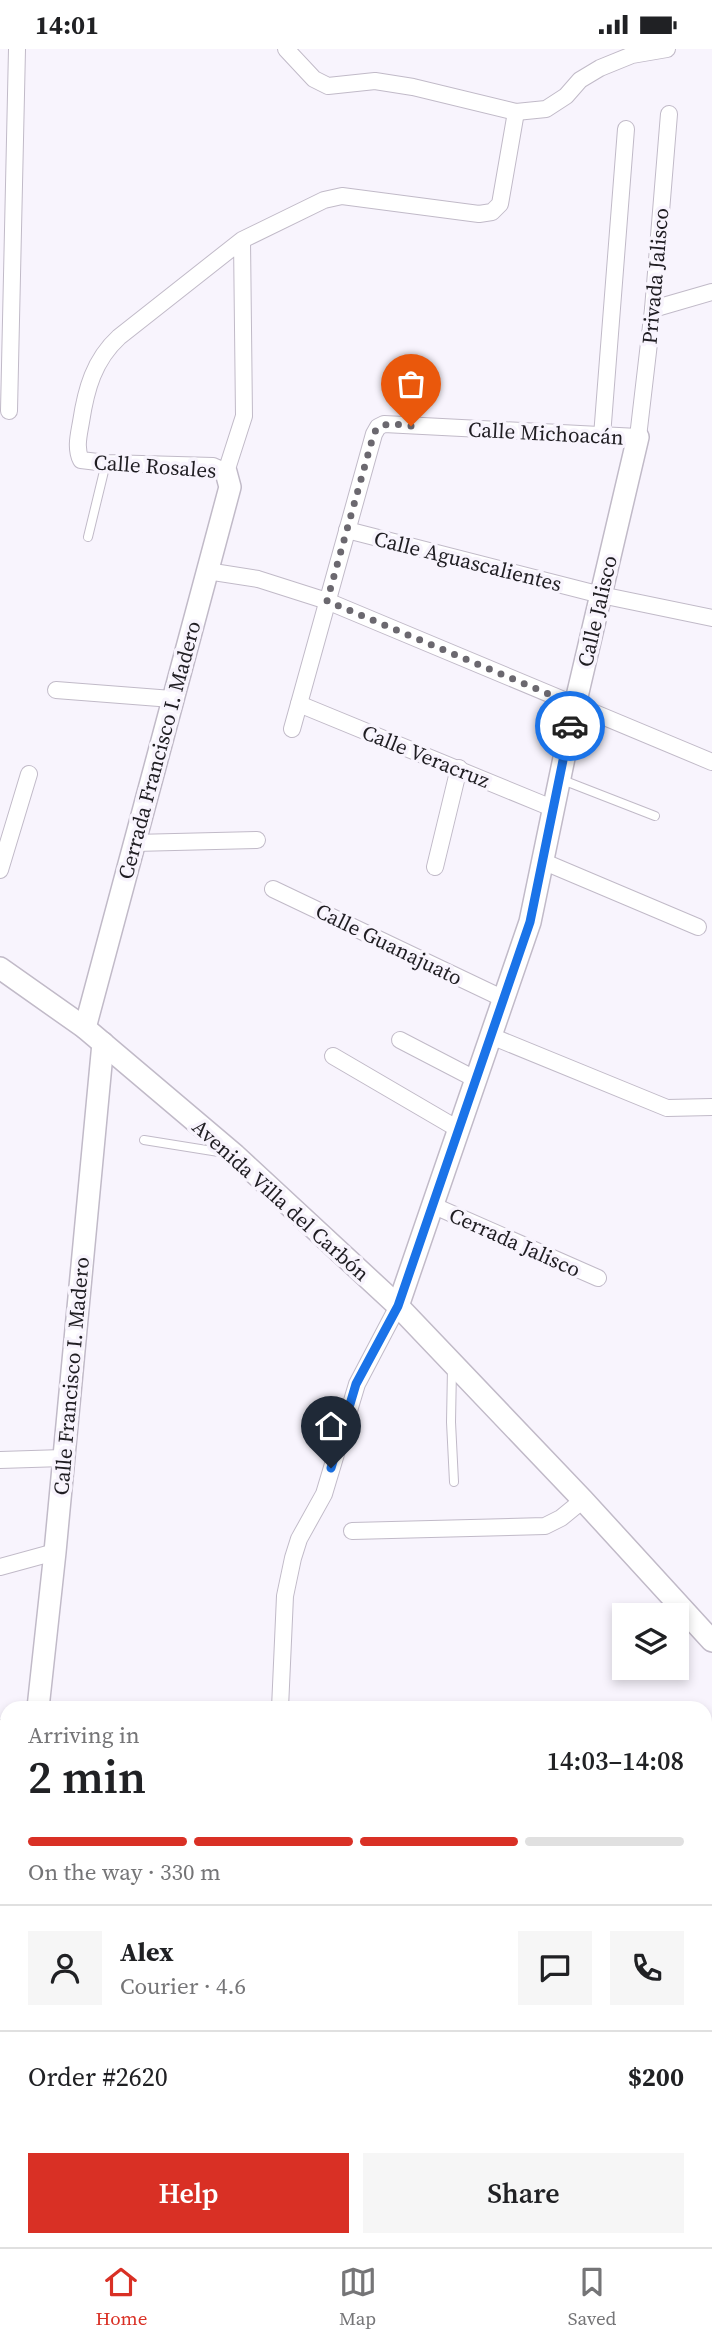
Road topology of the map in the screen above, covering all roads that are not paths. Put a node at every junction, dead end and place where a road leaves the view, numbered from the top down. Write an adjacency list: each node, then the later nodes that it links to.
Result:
1 (17, 49): 10 (street)
2 (286, 49): 4 (street)
3 (667, 49): 4 (street)
4 (516, 112): 7 (street)
5 (669, 114): 9 (street, Privada Jalisco)
6 (626, 129): 12 (street)
7 (242, 240): 14 (street, Calle Rosales); 15 (street)
8 (712, 292): 9 (street)
9 (653, 309): 13 (street, Privada Jalisco)
10 (5, 337): 11 (street)
11 (9, 411)
12 (602, 436): 13 (street, Calle Michoacán); 16 (street, Calle Michoacán)
13 (638, 437): 19 (street, Calle Jalisco)
14 (106, 463): 15 (street, Calle Rosales); 17 (lane)
15 (226, 472): 18 (street, Cerrada Francisco I. Madero)
16 (347, 530): 19 (street, Calle Aguascalientes); 20 (street)
17 (88, 537)
18 (206, 571): 20 (street); 23 (street, Cerrada Francisco I. Madero)
19 (601, 595): 21 (street, Calle Aguascalientes); 25 (street, Calle Jalisco)
20 (327, 601): 24 (street); 25 (street)
21 (712, 618)
22 (56, 689): 23 (street)
23 (172, 699): 34 (street, Cerrada Francisco I. Madero)
24 (299, 704): 26 (street); 28 (street, Calle Veracruz)
25 (575, 705): 27 (street); 30 (street, Calle Jalisco)
26 (292, 729)
27 (712, 762)
28 (459, 768): 31 (street, Calle Veracruz); 36 (street)
29 (29, 774): 37 (street)
30 (560, 779): 31 (street, Calle Jalisco); 32 (lane)
31 (552, 808): 35 (street, Calle Jalisco)
32 (655, 816)
33 (257, 840): 34 (street)
34 (134, 843): 42 (street, Cerrada Francisco I. Madero)
35 (542, 861): 39 (street); 41 (street, Calle Jalisco)
36 (435, 867)
37 (0, 870)
38 (273, 889): 41 (street, Calle Guanajuato)
39 (698, 927)
40 (0, 968): 42 (street, Avenida Villa del Carbón)
41 (504, 999): 43 (street, Calle Jalisco)
42 (85, 1028): 45 (street, Avenida Villa del Carbón)
43 (491, 1036): 47 (street, Calle Jalisco); 48 (street)
44 (400, 1040): 47 (street)
45 (103, 1043): 51 (street, Avenida Villa del Carbón); 56 (street, Calle Francisco I. Madero)
46 (333, 1056): 49 (street)
47 (477, 1080): 49 (street, Calle Jalisco)
48 (712, 1107)
49 (458, 1129): 52 (street, Calle Jalisco)
50 (144, 1140): 51 (lane)
51 (235, 1155): 54 (street, Avenida Villa del Carbón)
52 (432, 1205): 53 (street, Cerrada Jalisco); 54 (street, Calle Jalisco)
53 (598, 1278)
54 (398, 1306): 55 (street, Avenida Villa del Carbón); 65 (street)
55 (453, 1365): 58 (lane); 59 (street, Avenida Villa del Carbón)
56 (63, 1458): 57 (street); 61 (street, Calle Francisco I. Madero)
57 (0, 1460)
58 (454, 1482)
59 (583, 1500): 60 (street); 63 (street, Avenida Villa del Carbón)
60 (352, 1531)
61 (55, 1552): 62 (street); 64 (street, Calle Francisco I. Madero)
62 (0, 1567)
63 (712, 1641)
64 (39, 1701)
65 (280, 1701)

